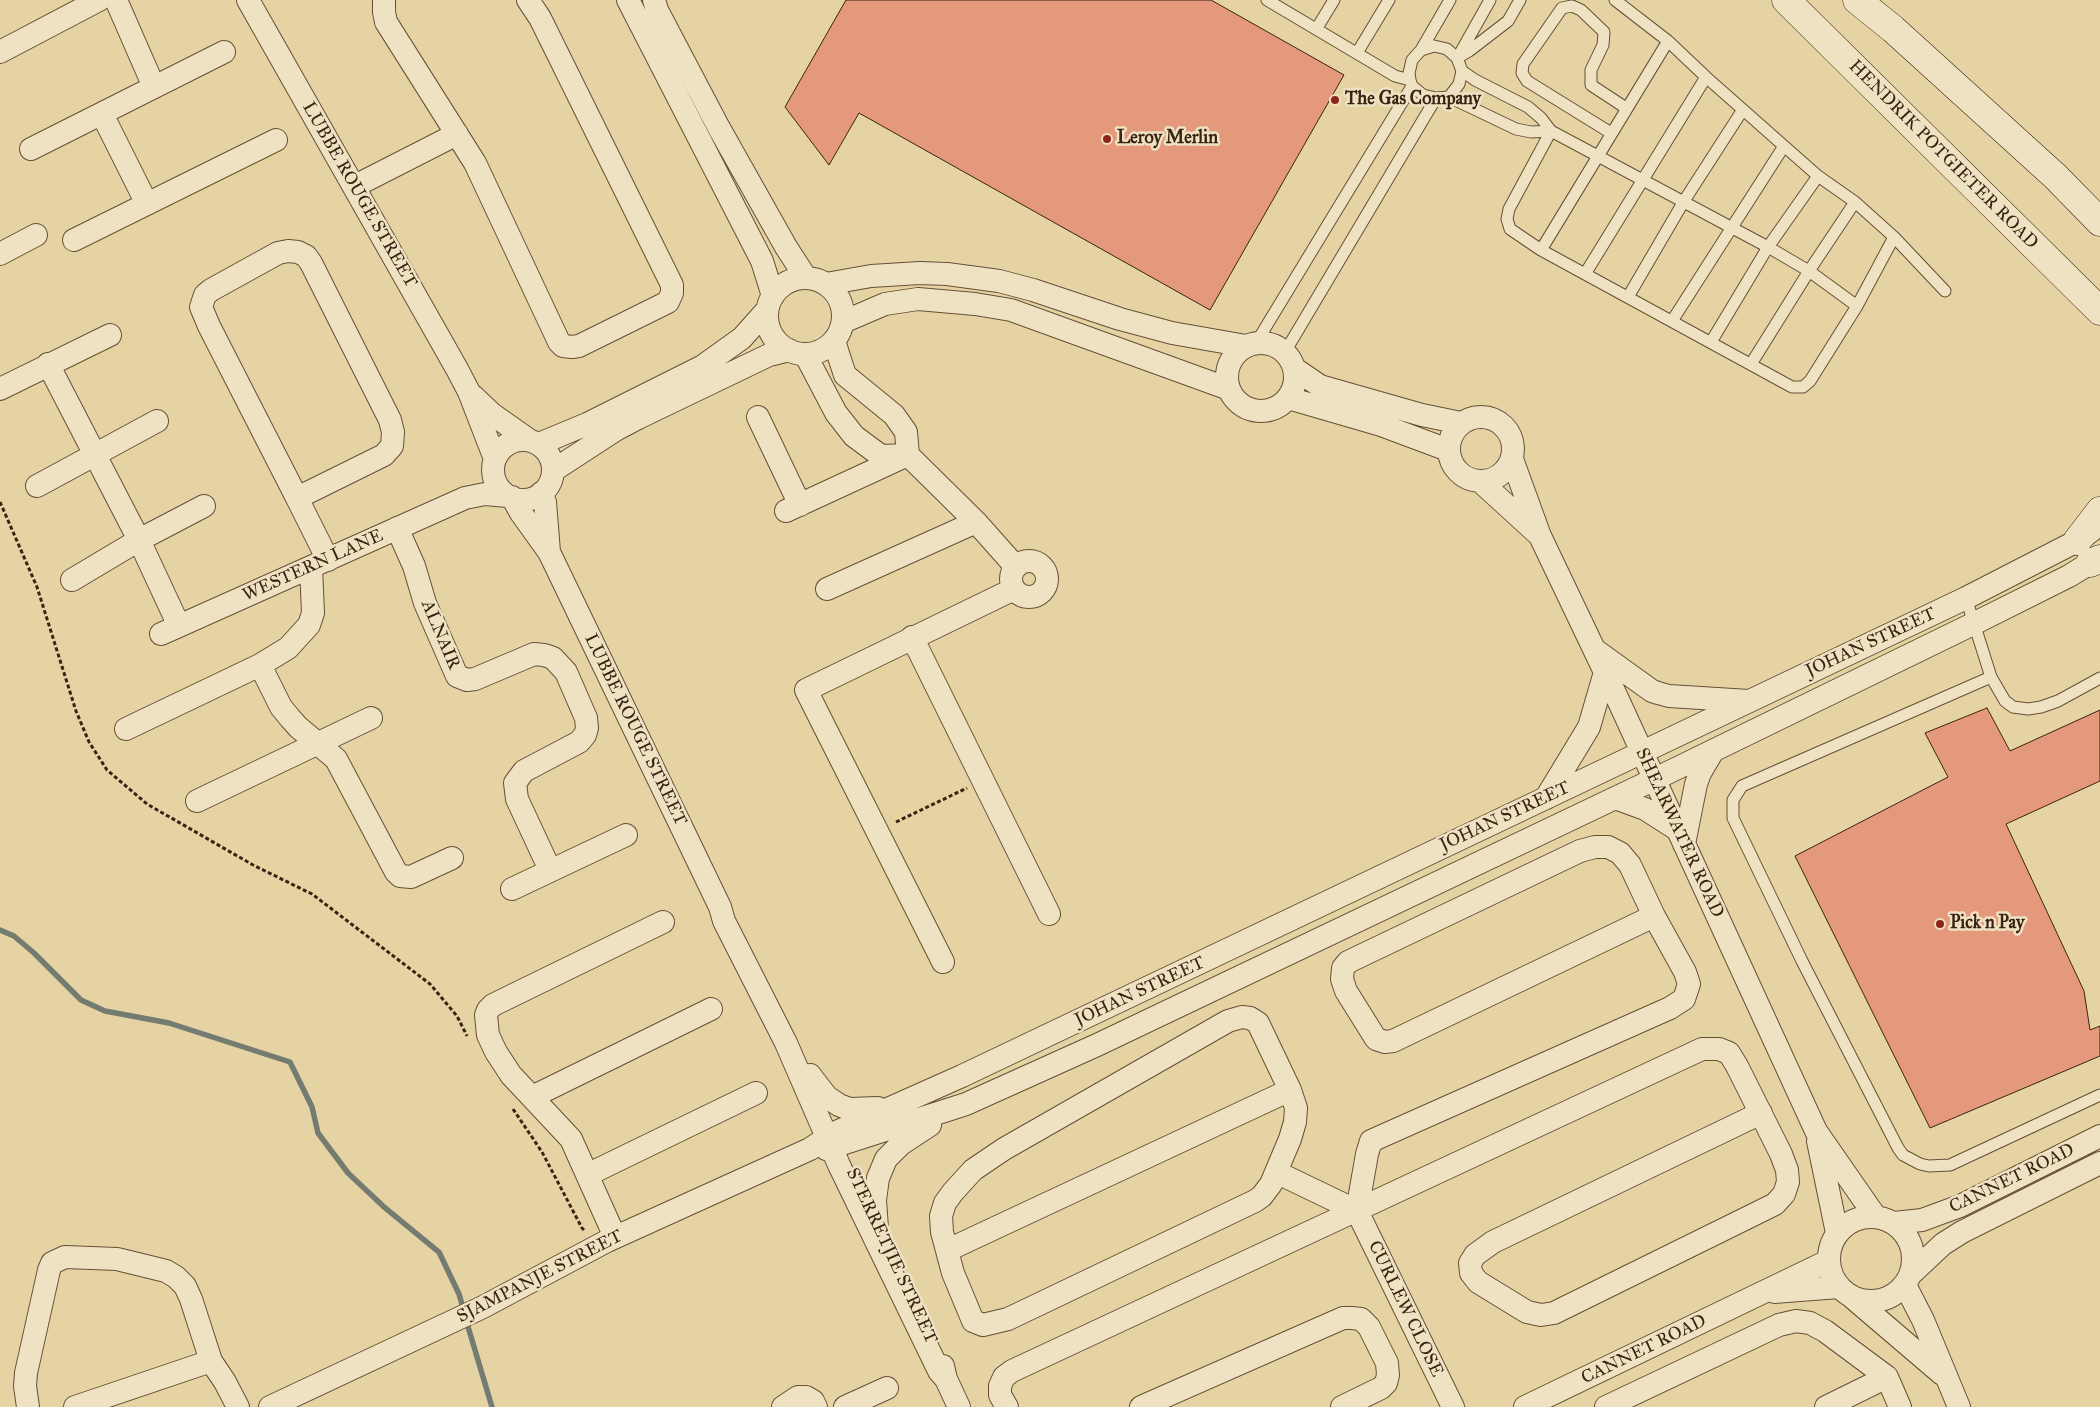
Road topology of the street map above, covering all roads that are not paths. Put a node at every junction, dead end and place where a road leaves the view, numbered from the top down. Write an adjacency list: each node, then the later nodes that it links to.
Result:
1 (116, 0): 27 (street)
2 (248, 0): 42 (street, LUBBE ROUGE STREET)
3 (384, 0): 35 (street)
4 (528, 0): 35 (street)
5 (628, 0): 59 (street)
6 (654, 0): 56 (street)
7 (1334, 0): 17 (lane)
8 (1389, 0): 22 (lane)
9 (1450, 0): 19 (lane)
10 (1490, 0): 23 (lane)
11 (1520, 0): 23 (lane)
12 (1615, 0): 18 (lane)
13 (1786, 0): 61 (main road, HENDRIK POTGIETER ROAD)
14 (1857, 0): 46 (main road)
15 (90, 2): 20 (street)
16 (1275, 2): 17 (lane)
17 (1317, 28): 22 (lane)
18 (1668, 41): 25 (lane); 30 (lane)
19 (1421, 50): 23 (lane); 26 (lane)
20 (0, 52)
21 (224, 52): 27 (street)
22 (1357, 53): 26 (lane)
23 (1457, 58): 24 (lane)
24 (1462, 71): 28 (lane); 33 (lane)
25 (1706, 77): 31 (lane); 41 (lane)
26 (1411, 83): 29 (lane); 66 (lane)
27 (154, 87): 32 (street)
28 (1449, 97): 29 (lane); 33 (lane)
29 (1436, 98): 68 (lane)
30 (1626, 108): 34 (lane); 34 (lane)
31 (1742, 110): 37 (lane); 43 (lane)
32 (102, 114): 38 (street); 45 (street)
33 (1551, 131): 39 (lane); 52 (lane)
34 (1611, 132): 39 (lane)
35 (457, 134): 42 (street)
36 (276, 140): 45 (street)
37 (1784, 146): 40 (lane); 47 (lane)
38 (31, 149)
39 (1597, 155): 41 (lane); 52 (lane)
40 (1818, 176): 44 (lane); 51 (lane)
41 (1642, 179): 43 (lane); 55 (lane)
42 (355, 186): 73 (street, LUBBE ROUGE STREET)
43 (1684, 201): 47 (lane); 58 (lane)
44 (1855, 202): 49 (lane); 54 (lane)
45 (146, 204): 50 (street)
46 (2100, 222)
47 (1732, 226): 51 (lane); 62 (lane)
48 (36, 235): 53 (street)
49 (1894, 237): 57 (lane); 60 (lane)
50 (74, 240)
51 (1768, 246): 54 (lane); 65 (lane)
52 (1541, 250): 55 (lane)
53 (0, 254)
54 (1809, 271): 60 (lane); 70 (lane)
55 (1585, 274): 58 (lane)
56 (816, 281): 59 (street); 63 (street); 66 (street)
57 (1945, 292)
58 (1628, 297): 62 (lane)
59 (770, 303): 67 (street); 78 (street)
60 (1857, 306): 70 (lane)
61 (2100, 311)
62 (1672, 321): 65 (lane)
63 (838, 332): 67 (street); 72 (street); 81 (street)
64 (110, 334): 69 (street)
65 (1711, 342): 70 (lane)
66 (1251, 344): 68 (street); 72 (street)
67 (797, 352): 81 (street); 84 (street)
68 (1290, 360): 74 (street); 77 (street)
69 (48, 364): 71 (street); 80 (street)
70 (1751, 364)
71 (0, 389)
72 (1230, 389): 74 (street)
73 (468, 392): 78 (street, LUBBE ROUGE STREET); 83 (street, LUBBE ROUGE STREET)
74 (1288, 398): 79 (street)
75 (758, 417): 81 (street)
76 (157, 421): 80 (street)
77 (1461, 424): 79 (street); 82 (street)
78 (534, 442): 83 (street); 84 (street)
79 (1448, 450): 85 (street)
80 (96, 454): 86 (street); 97 (street)
81 (908, 455): 93 (street)
82 (1512, 459): 85 (street); 96 (street, SHEARWATER ROAD)
83 (494, 464): 88 (street); 90 (street, WESTERN LANE)
84 (554, 470): 87 (street)
85 (1482, 482): 96 (street, SHEARWATER ROAD)
86 (37, 486)
87 (541, 494): 88 (street); 98 (street, LUBBE ROUGE STREET)
88 (510, 496): 90 (street, WESTERN LANE); 98 (street, LUBBE ROUGE STREET)
89 (296, 498): 89 (street); 100 (street)
90 (465, 498): 95 (street, WESTERN LANE)
91 (204, 506): 97 (street)
92 (2100, 511): 99 (main road)
93 (976, 522): 101 (street); 103 (street)
94 (2100, 526): 99 (street, JOHAN STREET)
95 (397, 528): 100 (street, WESTERN LANE); 126 (street, ALNAIR)
96 (1540, 536): 108 (street, SHEARWATER ROAD)
97 (139, 540): 100 (street, WESTERN LANE); 102 (street)
98 (549, 552): 128 (street, LUBBE ROUGE STREET)
99 (2092, 555): 105 (street, JOHAN STREET); 106 (street, JOHAN STREET)
100 (320, 564): 109 (street)
101 (1016, 567): 104 (street); 104 (street)
102 (72, 580)
103 (828, 589)
104 (1014, 589): 107 (street)
105 (1966, 598): 106 (lane); 113 (street, JOHAN STREET)
106 (1975, 623): 111 (lane); 117 (street, JOHAN STREET)
107 (912, 637): 129 (street); 132 (street)
108 (1594, 649): 110 (street, SHEARWATER ROAD); 113 (street)
109 (260, 665): 115 (street); 116 (street)
110 (1605, 672): 118 (street, SHEARWATER ROAD); 120 (street)
111 (1991, 677): 112 (lane); 137 (lane)
112 (2100, 678)
113 (1751, 701): 118 (street, JOHAN STREET)
114 (372, 718): 116 (street)
115 (126, 729)
116 (318, 744): 122 (street); 125 (street)
117 (1713, 751): 119 (street, JOHAN STREET); 124 (street)
118 (1642, 752): 119 (street, SHEARWATER ROAD); 120 (street, JOHAN STREET)
119 (1655, 779): 121 (street, JOHAN STREET); 124 (street, SHEARWATER ROAD)
120 (1546, 798): 139 (street, JOHAN STREET)
121 (1616, 798): 124 (street); 140 (street, JOHAN STREET)
122 (197, 802)
123 (626, 835): 126 (street)
124 (1681, 837): 142 (street, SHEARWATER ROAD)
125 (452, 858)
126 (550, 870): 127 (street)
127 (512, 889)
128 (720, 907): 134 (street, LUBBE ROUGE STREET); 144 (street, LUBBE ROUGE STREET)
129 (1049, 914)
130 (1654, 916): 130 (street); 148 (street)
131 (663, 922): 138 (street)
132 (943, 962)
133 (710, 1009): 138 (street)
134 (807, 1072): 139 (street, JOHAN STREET); 144 (street, LUBBE ROUGE STREET)
135 (1290, 1090): 146 (street); 153 (street); 153 (street)
136 (756, 1093): 147 (street)
137 (2100, 1095)
138 (532, 1097): 147 (street)
139 (907, 1102): 144 (street, JOHAN STREET)
140 (966, 1104): 144 (street, JOHAN STREET); 150 (street, JOHAN STREET)
141 (1761, 1113): 141 (street); 148 (street)
142 (1816, 1131): 149 (street, SHEARWATER ROAD); 151 (street, SHEARWATER ROAD)
143 (2100, 1136): 149 (street, CANNET ROAD)
144 (829, 1142): 150 (street, STERRETJIE STREET); 152 (street, SJAMPANJE STREET); 161 (street, STERRETJIE STREET)
145 (2100, 1163): 155 (street, CANNET ROAD)
146 (1276, 1172): 148 (street); 153 (street)
147 (587, 1176): 152 (street)
148 (1357, 1211): 171 (street); 174 (street, CURLEW CLOSE)
149 (1884, 1220): 151 (street); 155 (street)
150 (877, 1228): 161 (street, STERRETJIE STREET)
151 (1837, 1233): 154 (street)
152 (611, 1239): 166 (street, SJAMPANJE STREET)
153 (948, 1250)
154 (1828, 1261): 156 (street); 157 (street, CANNET ROAD)
155 (1908, 1279): 156 (street); 159 (street)
156 (1846, 1292): 157 (street, CANNET ROAD); 159 (street)
157 (1763, 1293): 175 (street, CANNET ROAD)
158 (211, 1361): 163 (street); 164 (street); 165 (street)
159 (1945, 1376): 179 (street)
160 (1887, 1377): 176 (street); 177 (street); 178 (street)
161 (946, 1379): 170 (street, STERRETJIE STREET)
162 (887, 1388): 169 (street)
163 (28, 1407)
164 (75, 1407)
165 (238, 1407)
166 (270, 1407)
167 (783, 1407): 168 (street)
168 (816, 1407)
169 (845, 1407)
170 (959, 1407)
171 (1008, 1407)
172 (1141, 1407): 173 (street)
173 (1342, 1407)
174 (1453, 1407)
175 (1525, 1407)
176 (1606, 1407)
177 (1826, 1407)
178 (1900, 1407)
179 (1959, 1407)

